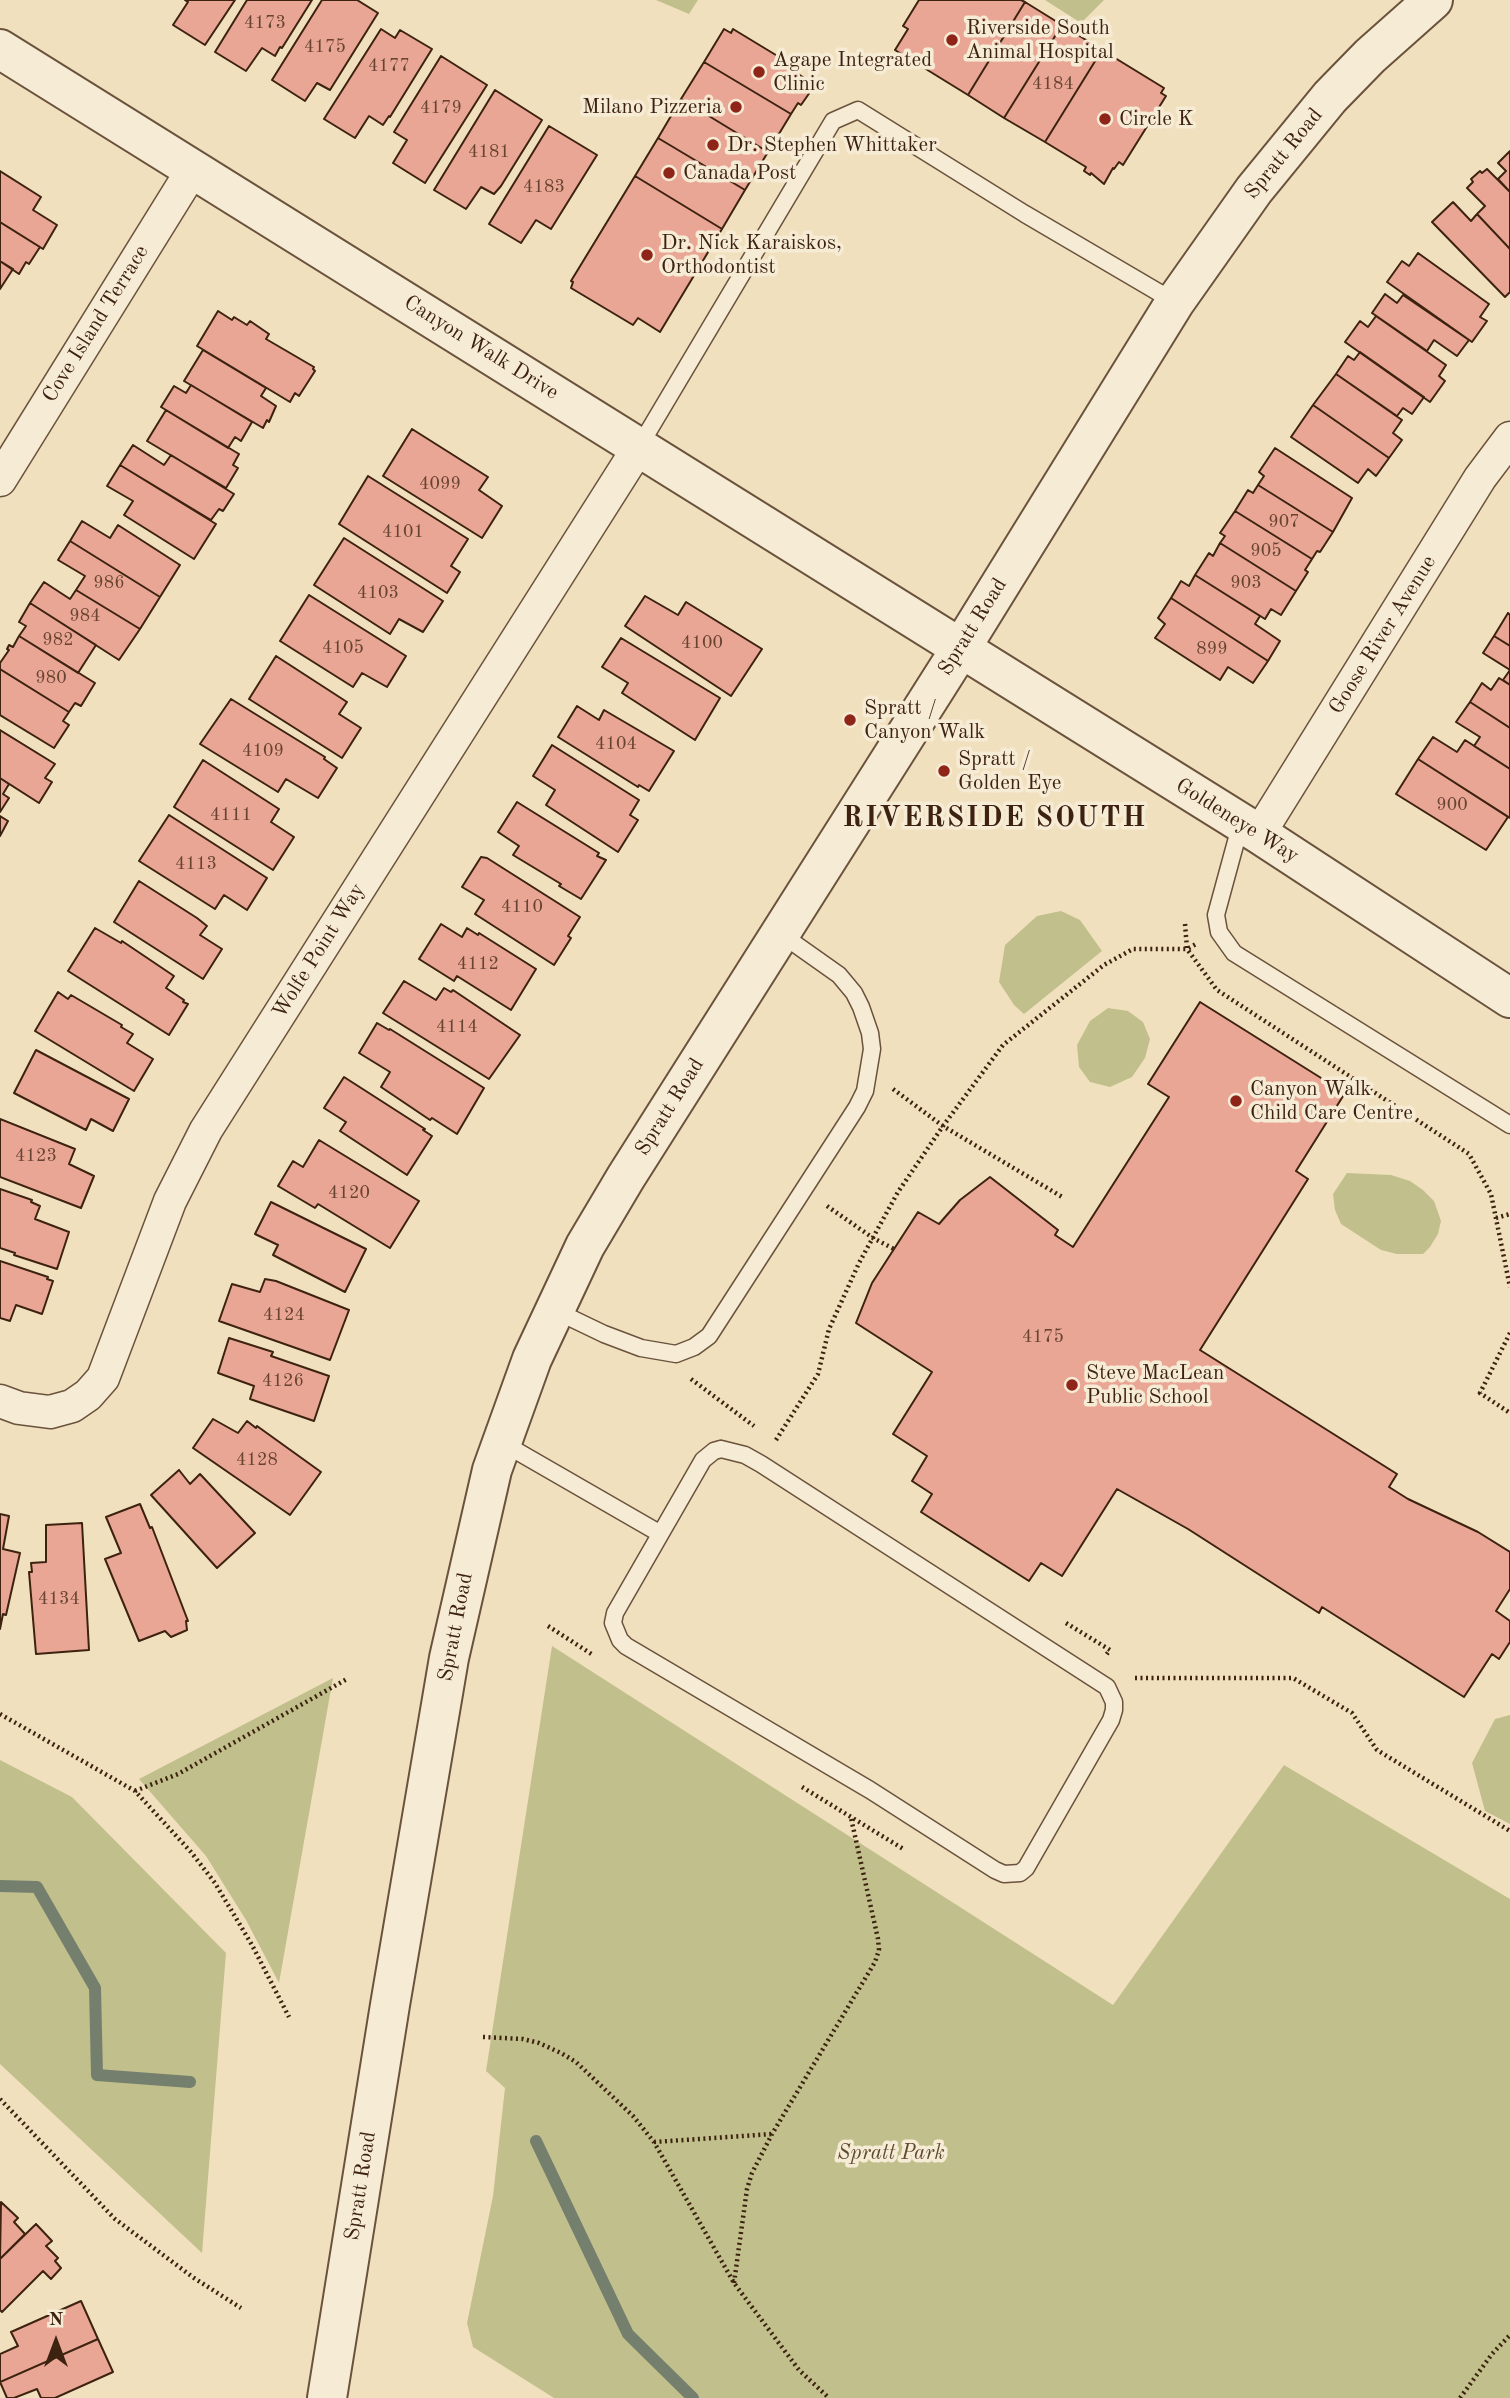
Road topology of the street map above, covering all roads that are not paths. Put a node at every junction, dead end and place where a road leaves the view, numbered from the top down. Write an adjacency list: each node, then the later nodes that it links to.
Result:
1 (1433, 0): 4 (street, Spratt Road)
2 (0, 49): 3 (street, Canyon Walk Drive)
3 (193, 169): 6 (street, Canyon Walk Drive); 7 (street, Cove Island Terrace)
4 (1175, 302): 6 (lane); 8 (street, Spratt Road)
5 (1510, 438): 9 (street, Goose River Avenue)
6 (639, 447): 8 (street, Canyon Walk Drive); 14 (street, Wolfe Point Way)
7 (0, 480)
8 (961, 648): 9 (street, Goldeneye Way); 10 (street, Spratt Road)
9 (1250, 828): 11 (street, Goldeneye Way); 12 (lane)
10 (779, 933): 13 (street, Spratt Road); 13 (lane)
11 (1510, 998)
12 (1510, 1125)
13 (554, 1310): 15 (street, Spratt Road)
14 (0, 1401)
15 (501, 1442): 16 (lane); 17 (street, Spratt Road)
16 (659, 1533): 16 (lane)
17 (327, 2398)

